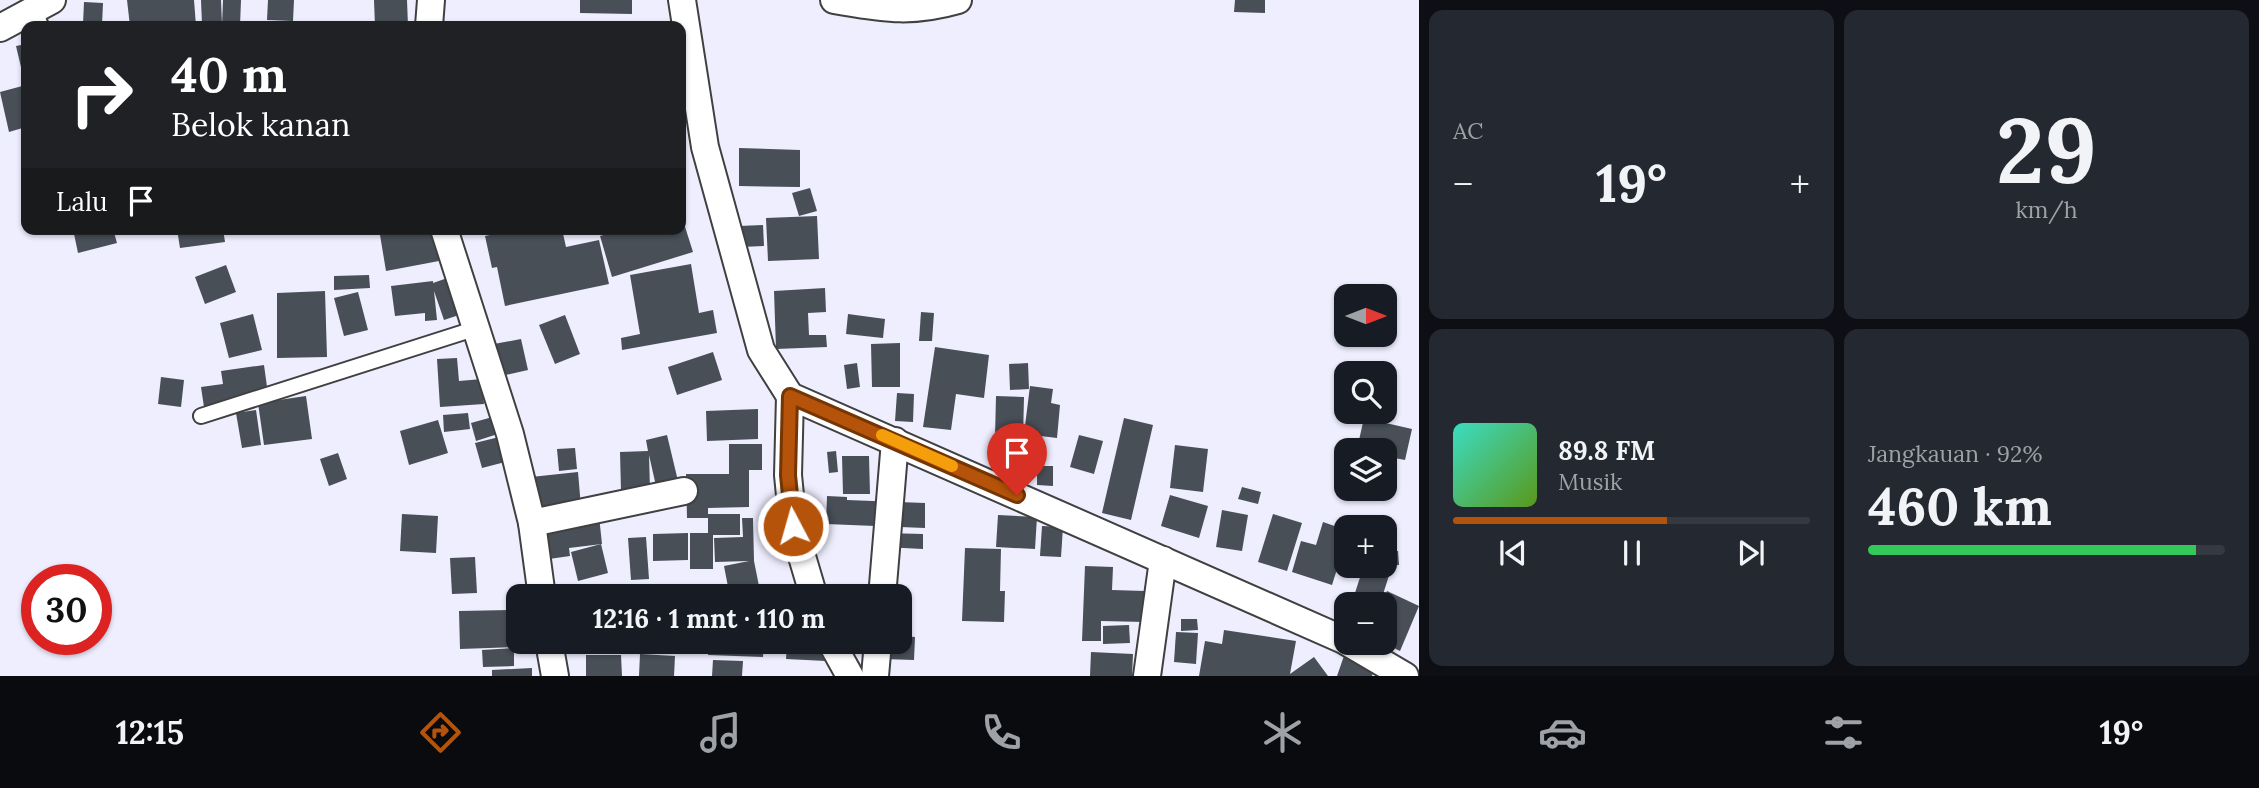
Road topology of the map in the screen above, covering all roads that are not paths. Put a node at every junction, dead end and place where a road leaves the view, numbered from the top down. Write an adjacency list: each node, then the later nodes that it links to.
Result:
1 (431, 0): 6 (street)
2 (682, 0): 7 (street)
3 (834, 0): 4 (street)
4 (958, 0)
5 (42, 12): 9 (street)
6 (429, 21)
7 (686, 21)
8 (686, 24): 12 (street)
9 (0, 28)
10 (446, 235): 11 (street)
11 (477, 328): 13 (lane); 16 (street)
12 (790, 396): 14 (street); 19 (street)
13 (201, 416)
14 (895, 441): 17 (street); 20 (street)
15 (684, 491): 16 (street)
16 (532, 523): 18 (street)
17 (1163, 560): 21 (street); 29 (street)
18 (540, 584)
19 (810, 584)
20 (883, 584)
21 (1334, 636)
22 (551, 654): 26 (street)
23 (838, 654): 27 (street)
24 (877, 654): 28 (street)
25 (1369, 655): 30 (street)
26 (555, 676)
27 (850, 676)
28 (875, 676)
29 (1147, 676)
30 (1405, 676)

